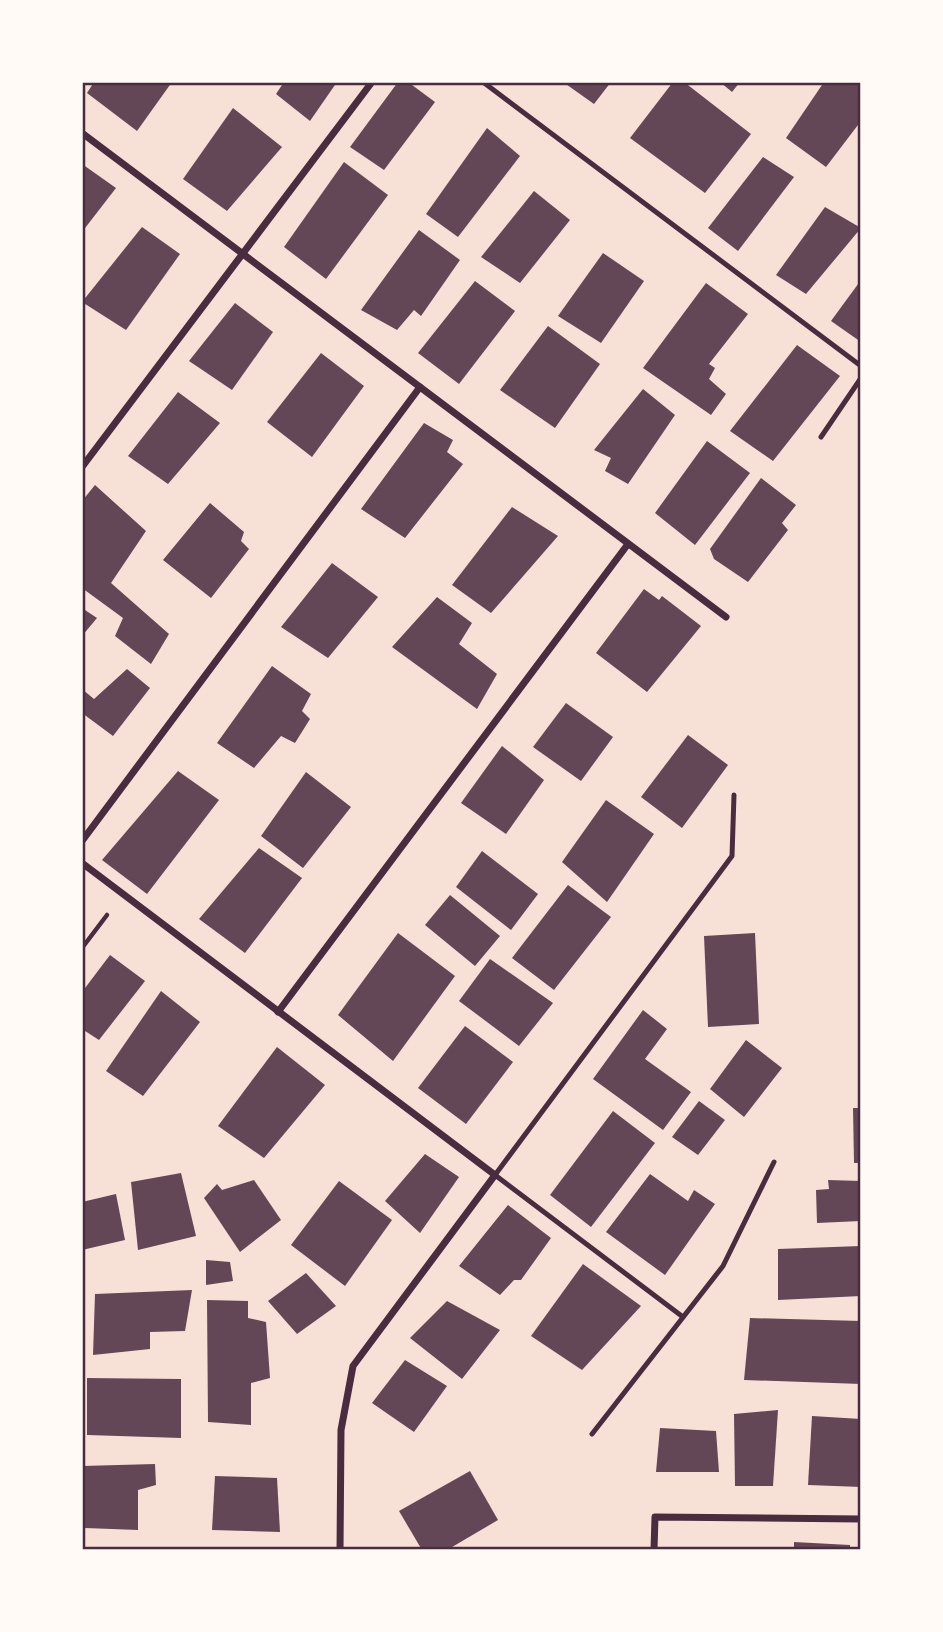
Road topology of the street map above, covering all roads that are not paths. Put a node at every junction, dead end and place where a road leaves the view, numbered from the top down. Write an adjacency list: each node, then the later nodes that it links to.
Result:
1 (372, 82): 4 (street)
2 (483, 82): 5 (lane)
3 (82, 133): 4 (street)
4 (243, 254): 7 (street); 9 (street)
5 (861, 366)
6 (861, 377): 8 (lane)
7 (420, 387): 10 (street); 13 (street)
8 (821, 437)
9 (82, 467)
10 (628, 544): 11 (street); 15 (street)
11 (726, 617)
12 (734, 795): 17 (lane)
13 (82, 841)
14 (82, 863): 15 (street)
15 (278, 1012): 17 (street)
16 (774, 1162): 18 (lane)
17 (495, 1175): 18 (lane); 21 (street)
18 (683, 1317): 19 (lane)
19 (593, 1434)
20 (861, 1519): 22 (street)
21 (340, 1550)
22 (654, 1550)

